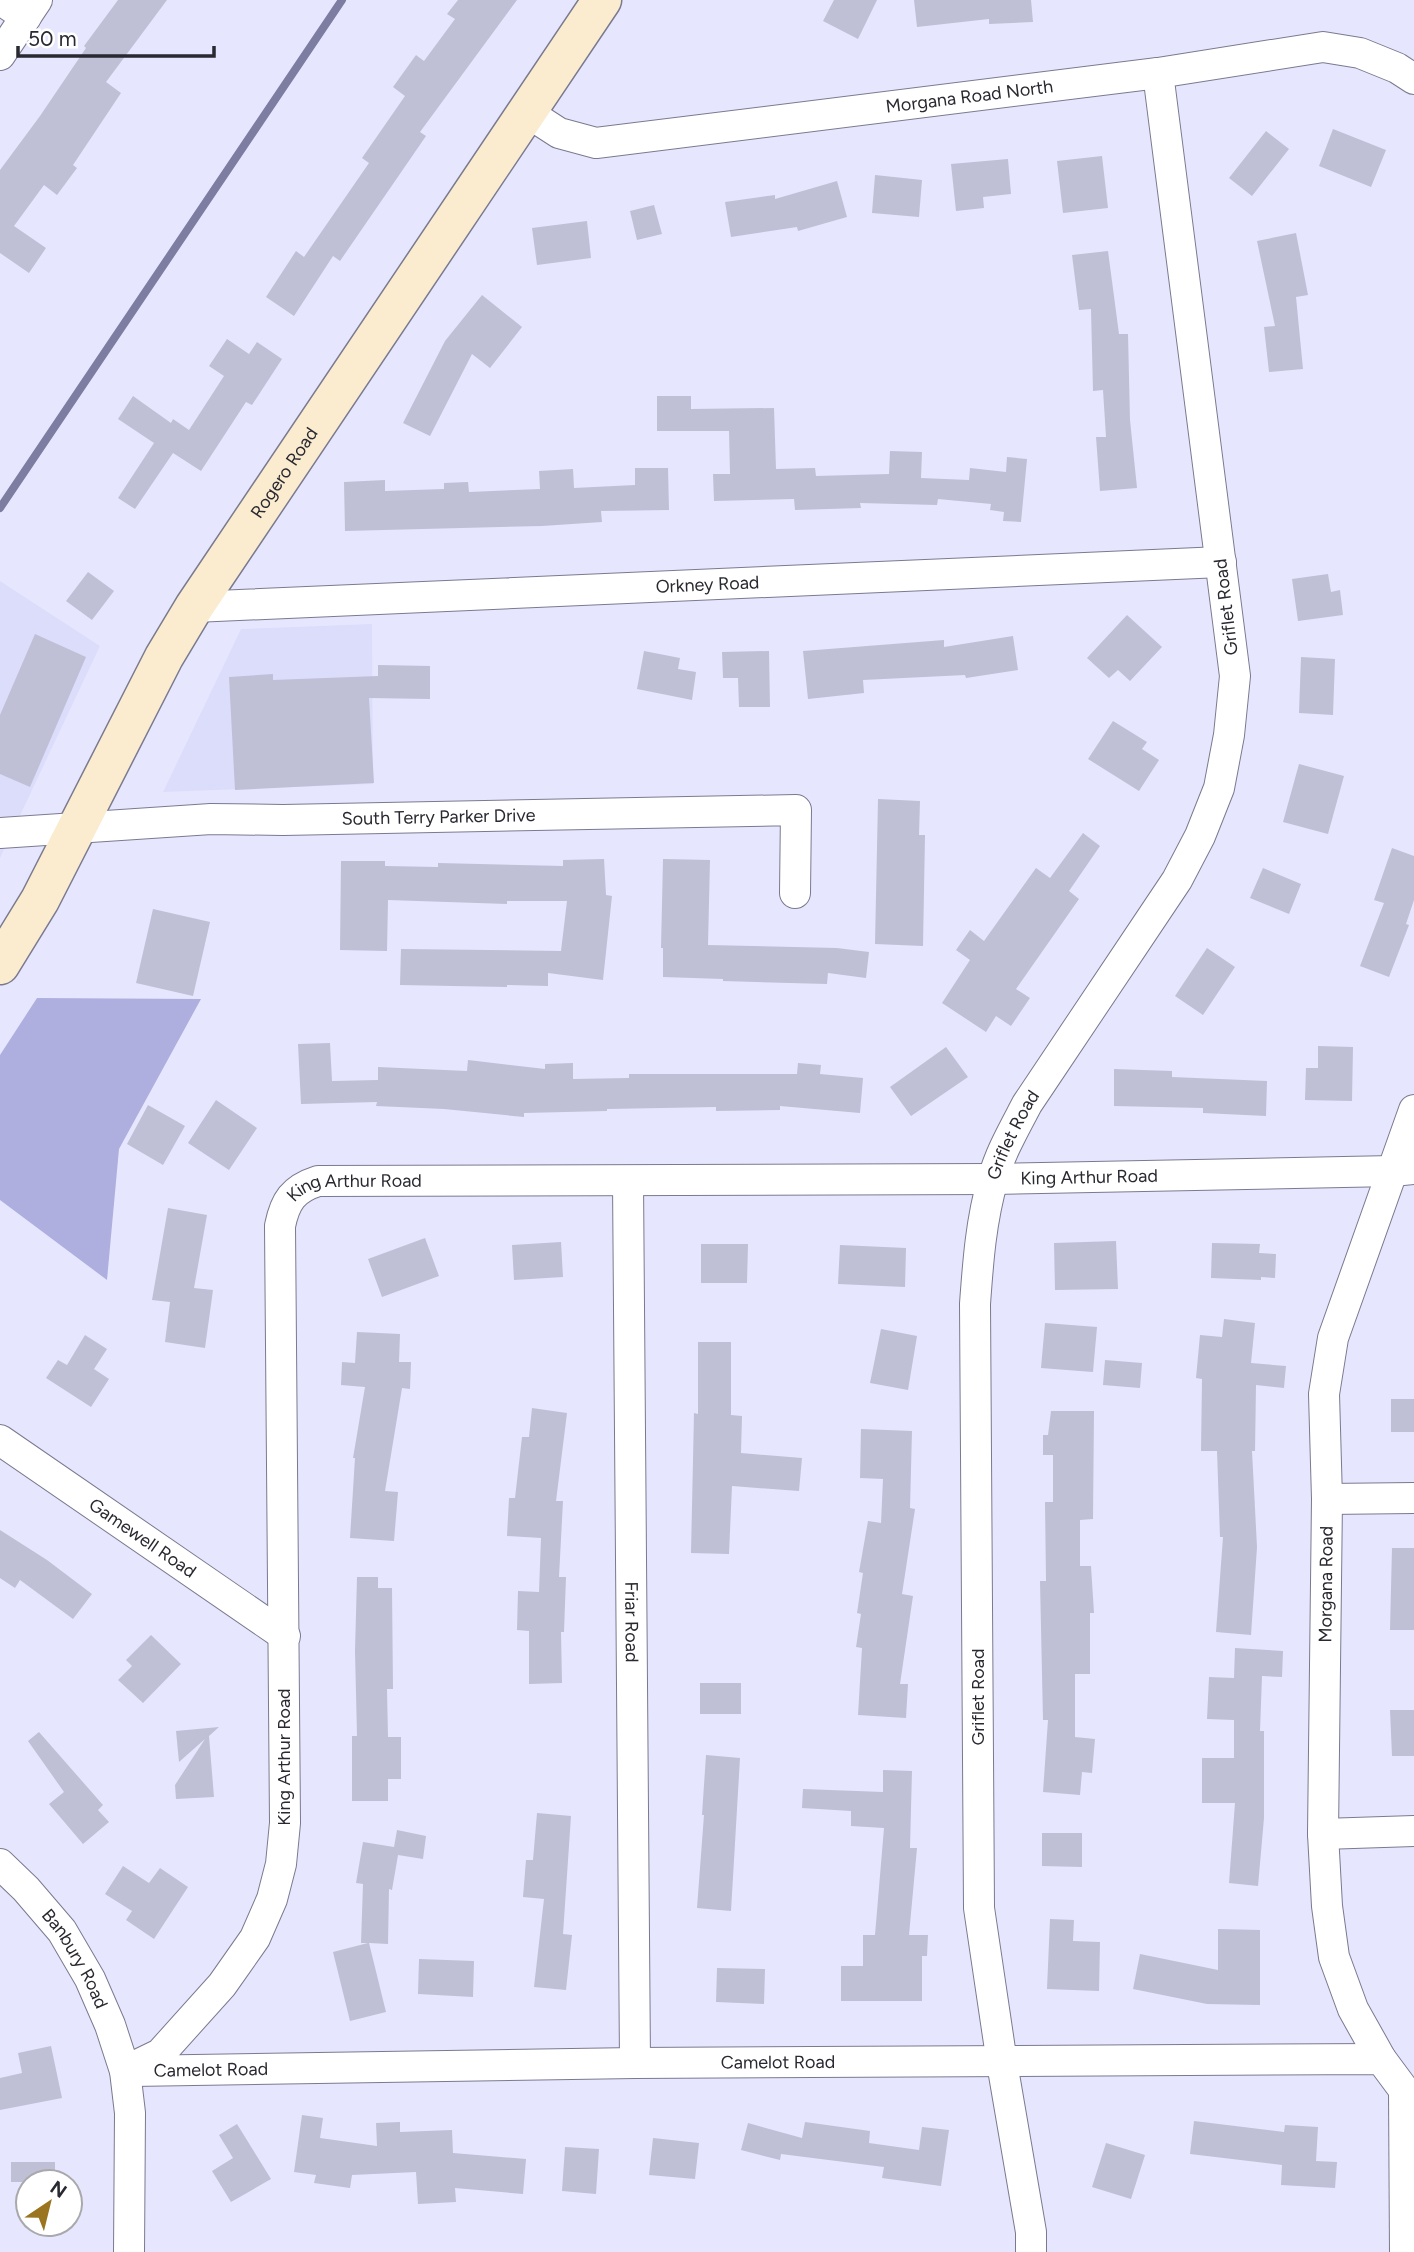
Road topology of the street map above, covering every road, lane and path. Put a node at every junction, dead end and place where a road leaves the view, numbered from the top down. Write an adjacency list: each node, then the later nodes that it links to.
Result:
1 (1, 0): 3 (street)
2 (602, 0): 7 (main road, Rogero Road)
3 (32, 8): 4 (street)
4 (0, 55)
5 (1158, 73): 6 (street, Morgana Road North); 7 (street, Morgana Road North); 8 (street, Griflet Road)
6 (1414, 79)
7 (526, 111): 9 (main road, Rogero Road)
8 (1221, 562): 9 (street, Orkney Road); 16 (street, Griflet Road)
9 (194, 607): 10 (main road, Rogero Road)
10 (76, 827): 11 (street, South Terry Parker Drive); 12 (street, South Terry Parker Drive); 13 (main road, Rogero Road)
11 (0, 833)
12 (795, 893)
13 (0, 965)
14 (1414, 1111): 15 (street, Morgana Road)
15 (1404, 1170): 16 (street, King Arthur Road); 20 (street, Morgana Road)
16 (993, 1179): 17 (street, King Arthur Road); 27 (street, Griflet Road)
17 (628, 1181): 21 (street, King Arthur Road); 26 (street, Friar Road)
18 (0, 1440): 21 (street, Gamewell Road)
19 (1414, 1498): 20 (street)
20 (1327, 1499): 23 (street, Morgana Road)
21 (285, 1636): 28 (street, King Arthur Road)
22 (1414, 1831): 23 (street)
23 (1323, 1834): 25 (street, Morgana Road)
24 (0, 1864): 28 (street, Banbury Road)
25 (1381, 2059): 27 (street, Camelot Road); 29 (street)
26 (635, 2063): 27 (street, Camelot Road); 28 (street, Camelot Road)
27 (1002, 2063): 31 (street, Griflet Road)
28 (125, 2071): 30 (street)
29 (1409, 2094): 32 (street)
30 (129, 2252)
31 (1031, 2252)
32 (1405, 2252)

